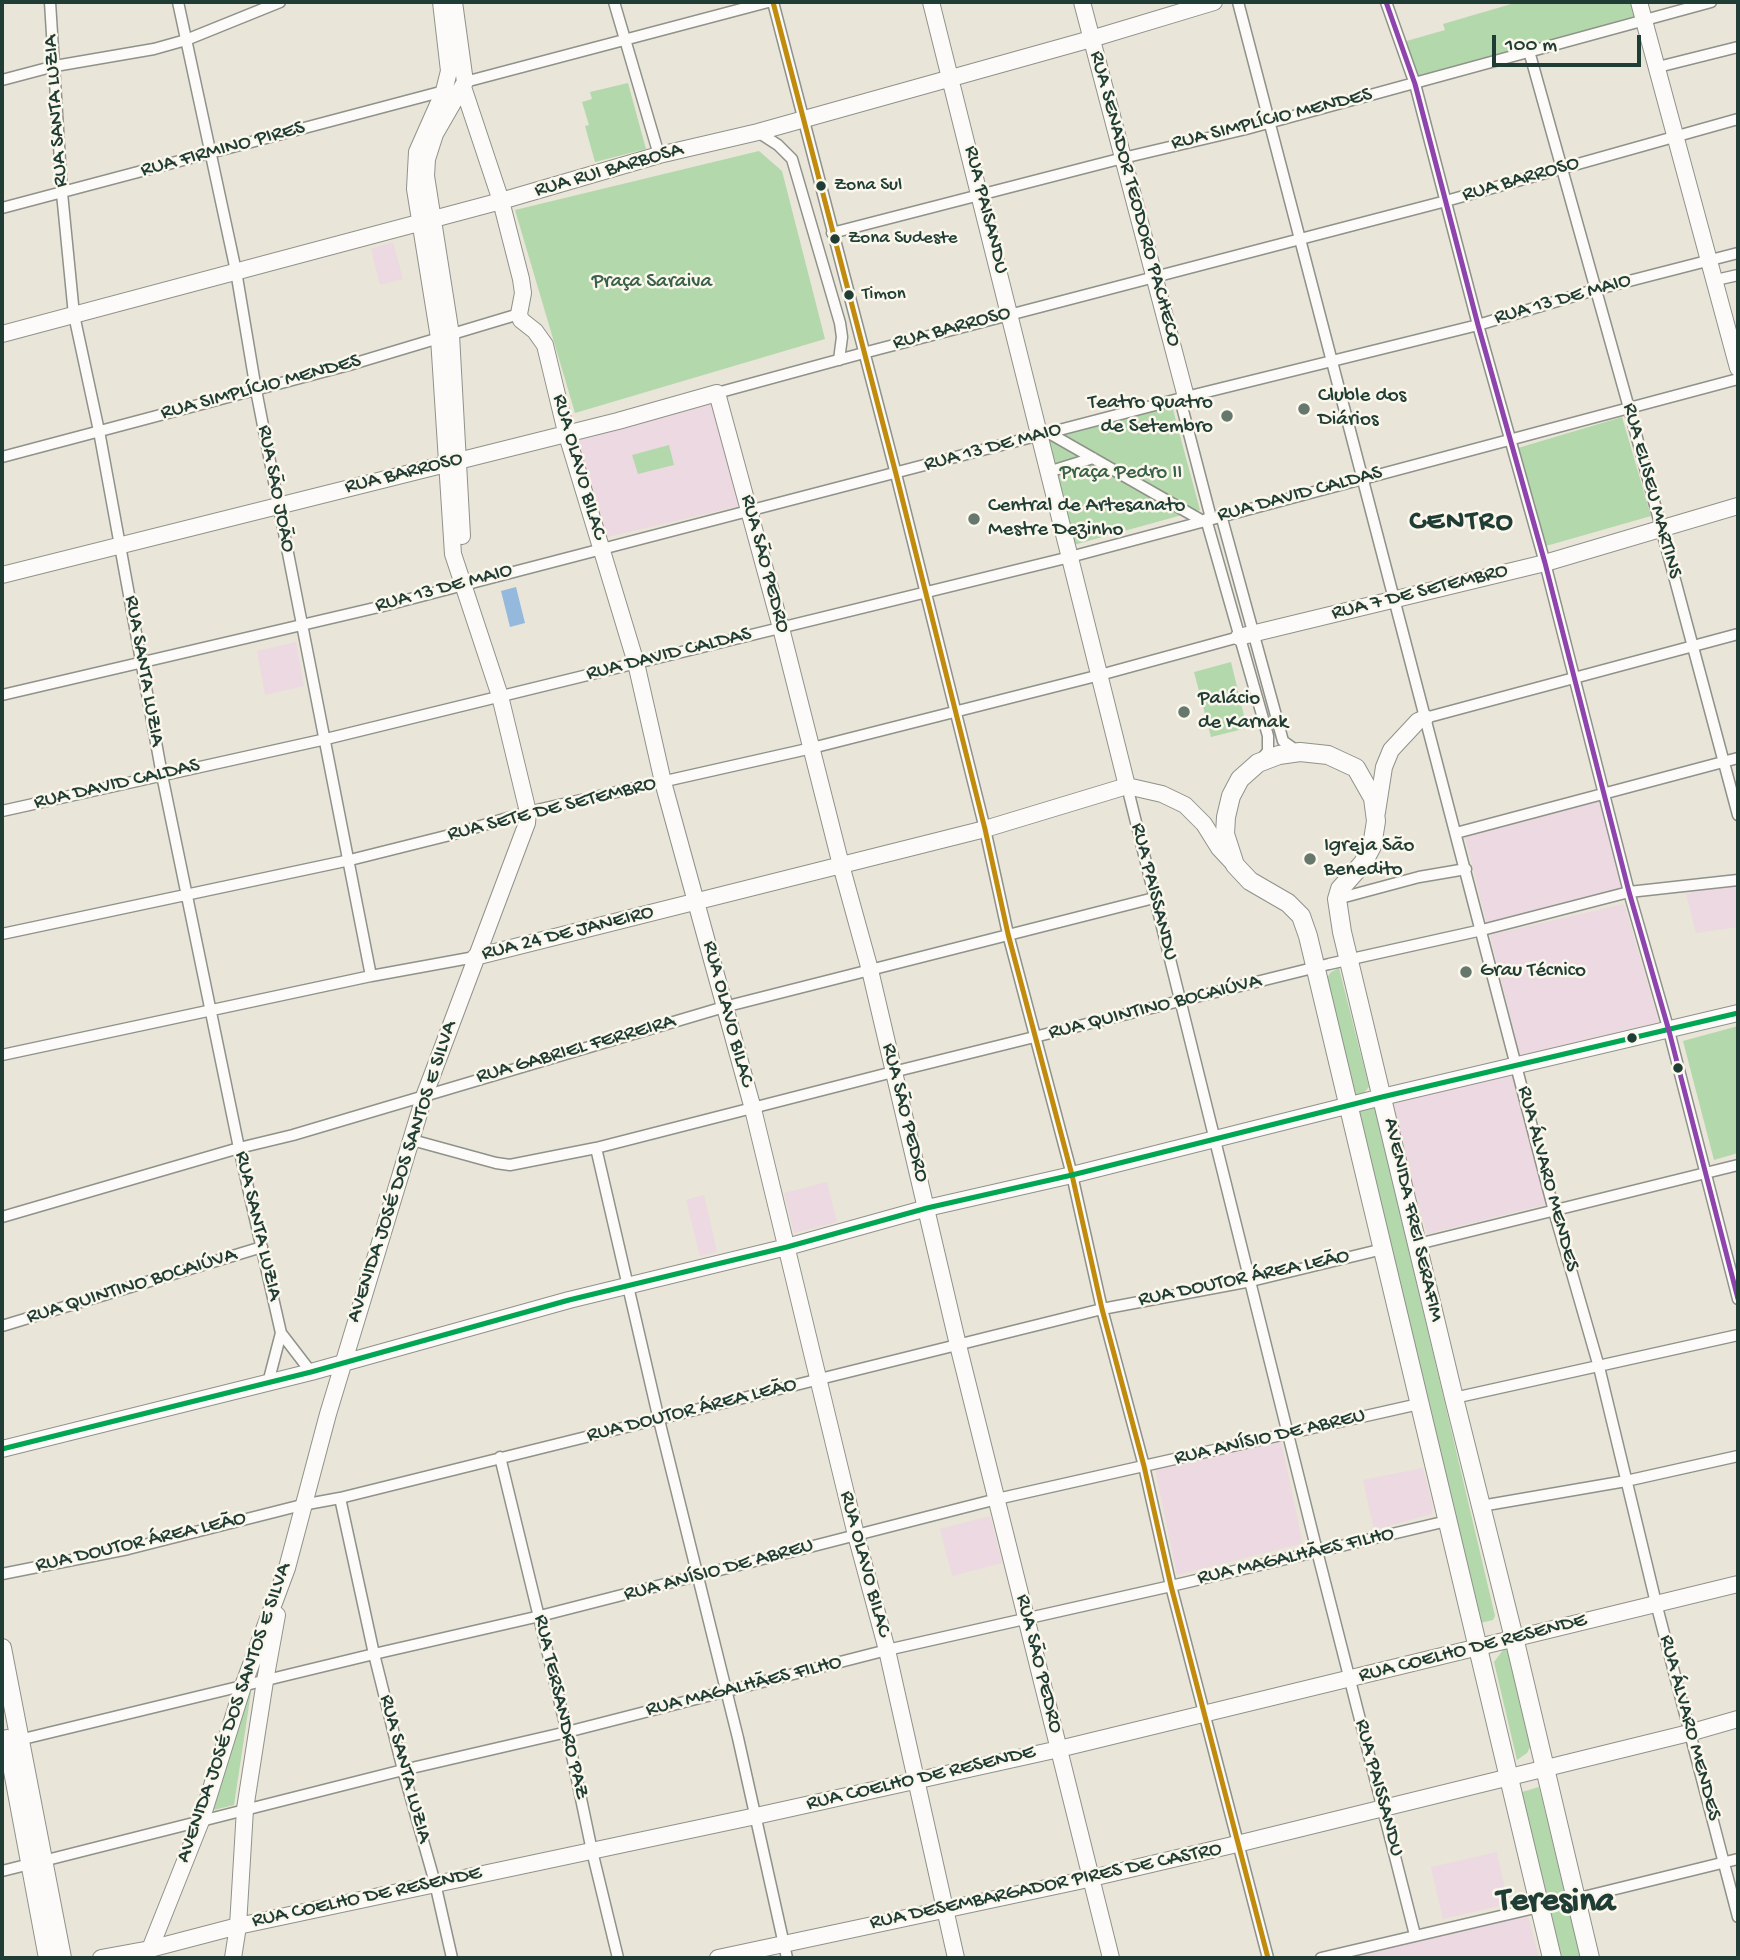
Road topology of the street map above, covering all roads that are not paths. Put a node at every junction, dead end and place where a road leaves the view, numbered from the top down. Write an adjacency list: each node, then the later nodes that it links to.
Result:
1 (50, 2): 21 (street, RUA SANTA LUZIA)
2 (178, 2): 17 (street, RUA SÃO JOÃO)
3 (280, 2): 17 (street)
4 (441, 2): 27 (street, AVENIDA JOSÉ DOS SANTOS E SILVA)
5 (454, 2): 26 (street)
6 (614, 2): 18 (street)
7 (771, 2): 18 (street); 28 (street)
8 (931, 2): 23 (street, RUA PAISANDU)
9 (1082, 2): 16 (street, RUA SENADOR TEODORO PACHECO)
10 (1214, 2): 16 (street, RUA RUI BARBOSA)
11 (1238, 2): 30 (street, RUA ÁLVARO MENDES)
12 (1386, 2): 25 (street)
13 (1639, 2): 15 (street)
14 (1711, 2): 15 (street, RUA SIMPLÍCIO MENDES)
15 (1645, 20): 20 (street, RUA SIMPLÍCIO MENDES); 22 (street)
16 (1091, 39): 23 (street, RUA RUI BARBOSA); 35 (street, RUA SENADOR TEODORO PACHECO)
17 (186, 40): 21 (street); 33 (street, RUA SÃO JOÃO)
18 (625, 41): 26 (street); 34 (street)
19 (1738, 47): 22 (street)
20 (1529, 51): 25 (street, RUA SIMPLÍCIO MENDES); 36 (street, RUA ELISEU MARTINS)
21 (55, 66): 24 (street); 37 (street, RUA SANTA LUZIA)
22 (1658, 67): 32 (street)
23 (951, 79): 28 (street, RUA RUI BARBOSA); 38 (street, RUA PAISANDU)
24 (2, 80)
25 (1415, 84): 30 (street, RUA SIMPLÍCIO MENDES); 40 (street)
26 (464, 85): 39 (street); 42 (street, AVENIDA JOSÉ DOS SANTOS E SILVA)
27 (444, 91): 33 (street, RUA FIRMINO PIRES); 42 (street, AVENIDA JOSÉ DOS SANTOS E SILVA)
28 (803, 119): 31 (street, RUA RUI BARBOSA); 43 (street)
29 (1738, 119): 32 (street, RUA BARROSO)
30 (1270, 122): 35 (street, RUA SIMPLÍCIO MENDES); 44 (street, RUA ÁLVARO MENDES)
31 (758, 132): 34 (street, RUA RUI BARBOSA); 59 (street)
32 (1676, 135): 36 (street, RUA BARROSO); 46 (street)
33 (212, 153): 37 (street, RUA FIRMINO PIRES); 47 (street, RUA SÃO JOÃO)
34 (659, 155): 39 (street, RUA RUI BARBOSA)
35 (1123, 158): 38 (street, RUA SIMPLÍCIO MENDES); 49 (street, RUA SENADOR TEODORO PACHECO)
36 (1561, 169): 40 (street, RUA BARROSO); 51 (street, RUA ELISEU MARTINS)
37 (62, 193): 41 (street, RUA FIRMINO PIRES); 54 (street, RUA SANTA LUZIA)
38 (980, 194): 43 (street, RUA SIMPLÍCIO MENDES); 53 (street, RUA PAISANDU)
39 (501, 201): 42 (street, RUA RUI BARBOSA); 52 (street)
40 (1446, 201): 44 (street, RUA BARROSO); 55 (street)
41 (2, 208)
42 (427, 220): 47 (street, RUA RUI BARBOSA); 57 (street, AVENIDA JOSÉ DOS SANTOS E SILVA)
43 (832, 233): 58 (street)
44 (1299, 238): 49 (street, RUA BARROSO); 60 (street, RUA ÁLVARO MENDES)
45 (1738, 253): 46 (street, RUA 13 DE MAIO)
46 (1710, 260): 50 (street); 51 (street, RUA 13 DE MAIO)
47 (236, 271): 54 (street, RUA RUI BARBOSA); 63 (street, RUA SÃO JOÃO)
48 (1738, 275): 50 (street)
49 (1154, 276): 53 (street, RUA BARROSO); 65 (street, RUA SENADOR TEODORO PACHECO)
50 (1716, 280): 61 (street)
51 (1594, 290): 55 (street, RUA 13 DE MAIO); 66 (street, RUA ELISEU MARTINS)
52 (519, 314): 57 (street, RUA SIMPLÍCIO MENDES); 68 (street, RUA OLAVO BILAC)
53 (1011, 314): 58 (street, RUA BARROSO); 69 (street, RUA PAISANDU)
54 (74, 315): 56 (street, RUA RUI BARBOSA); 67 (street, RUA SANTA LUZIA)
55 (1478, 325): 60 (street, RUA 13 DE MAIO); 70 (street)
56 (2, 334)
57 (445, 337): 63 (street, RUA SIMPLÍCIO MENDES); 73 (street, AVENIDA JOSÉ DOS SANTOS E SILVA)
58 (864, 353): 59 (street, RUA BARROSO); 75 (street)
59 (839, 360): 64 (street, RUA BARROSO)
60 (1332, 360): 65 (street, RUA 13 DE MAIO); 76 (street, RUA ÁLVARO MENDES)
61 (1738, 368)
62 (1738, 379): 66 (street, RUA DAVID CALDAS)
63 (256, 390): 67 (street, RUA SIMPLÍCIO MENDES); 77 (street, RUA SÃO JOÃO)
64 (717, 393): 68 (street, RUA BARROSO); 79 (street, RUA SÃO PEDRO)
65 (1183, 398): 69 (street, RUA 13 DE MAIO); 80 (street, RUA SENADOR TEODORO PACHECO)
66 (1629, 408): 70 (street, RUA DAVID CALDAS); 81 (street, RUA ELISEU MARTINS)
67 (99, 432): 71 (street, RUA SIMPLÍCIO MENDES); 84 (street, RUA SANTA LUZIA)
68 (566, 432): 73 (street, RUA BARROSO); 85 (street, RUA OLAVO BILAC)
69 (1044, 435): 72 (street); 74 (street, RUA PAISANDU); 75 (street, RUA 13 DE MAIO)
70 (1511, 440): 76 (street, RUA DAVID CALDAS); 87 (street)
71 (2, 457)
72 (1093, 458): 74 (street); 80 (street)
73 (453, 461): 77 (street, RUA BARROSO); 91 (street, AVENIDA JOSÉ DOS SANTOS E SILVA)
74 (1048, 472): 86 (street, RUA PAISANDU)
75 (896, 474): 79 (street, RUA 13 DE MAIO); 92 (street)
76 (1363, 479): 80 (street, RUA DAVID CALDAS); 93 (street, RUA ÁLVARO MENDES)
77 (278, 506): 84 (street, RUA BARROSO); 94 (street, RUA SÃO JOÃO)
78 (1738, 506): 81 (street, RUA 7 DE SETEMBRO)
79 (749, 511): 85 (street, RUA 13 DE MAIO); 95 (street, RUA SÃO PEDRO)
80 (1210, 518): 82 (street); 83 (street); 86 (street, RUA DAVID CALDAS)
81 (1662, 530): 87 (street, RUA 7 DE SETEMBRO); 98 (street, RUA ELISEU MARTINS)
82 (1226, 536): 83 (street); 89 (street)
83 (1212, 540): 90 (street)
84 (120, 544): 88 (street, RUA BARROSO); 99 (street, RUA SANTA LUZIA)
85 (601, 549): 91 (street, RUA 13 DE MAIO); 100 (street, RUA OLAVO BILAC)
86 (1070, 557): 92 (street, RUA DAVID CALDAS); 101 (street, RUA PAISANDU)
87 (1545, 563): 93 (street, RUA 7 DE SETEMBRO); 102 (street)
88 (2, 575)
89 (1236, 575): 90 (street); 97 (street)
90 (1223, 579): 97 (street)
91 (463, 583): 94 (street, RUA 13 DE MAIO); 105 (street, AVENIDA JOSÉ DOS SANTOS E SILVA)
92 (926, 592): 95 (street, RUA DAVID CALDAS); 107 (street)
93 (1395, 599): 97 (street, RUA 7 DE SETEMBRO); 108 (street, RUA ÁLVARO MENDES)
94 (302, 624): 99 (street, RUA 13 DE MAIO); 109 (street, RUA SÃO JOÃO)
95 (781, 628): 100 (street, RUA DAVID CALDAS); 110 (street, RUA SÃO PEDRO)
96 (1738, 634): 98 (street)
97 (1246, 635): 101 (street, RUA 7 DE SETEMBRO); 103 (street); 106 (street)
98 (1692, 647): 102 (street); 114 (street, RUA ELISEU MARTINS)
99 (141, 662): 104 (street, RUA 13 DE MAIO); 115 (street, RUA SANTA LUZIA)
100 (636, 663): 105 (street, RUA DAVID CALDAS); 116 (street, RUA OLAVO BILAC)
101 (1100, 676): 107 (street, RUA SETE DE SETEMBRO); 117 (street, RUA PAISANDU)
102 (1573, 678): 108 (street); 118 (street)
103 (1270, 694): 106 (street); 111 (street)
104 (2, 695)
105 (500, 696): 109 (street, RUA DAVID CALDAS); 120 (street, AVENIDA JOSÉ DOS SANTOS E SILVA)
106 (1256, 698): 113 (street)
107 (954, 711): 110 (street, RUA SETE DE SETEMBRO); 123 (street)
108 (1425, 718): 122 (street); 124 (street, RUA ÁLVARO MENDES)
109 (326, 740): 115 (street, RUA DAVID CALDAS); 125 (street, RUA SÃO JOÃO)
110 (812, 748): 116 (street, RUA SETE DE SETEMBRO); 127 (street, RUA SÃO PEDRO)
111 (1300, 752): 113 (main road); 122 (main road)
112 (1738, 758): 114 (street)
113 (1258, 763): 128 (main road)
114 (1724, 763): 118 (street); 121 (street, RUA ELISEU MARTINS)
115 (162, 775): 119 (street, RUA DAVID CALDAS); 133 (street, RUA SANTA LUZIA)
116 (663, 782): 120 (street, RUA SETE DE SETEMBRO); 136 (street, RUA OLAVO BILAC)
117 (1127, 786): 123 (street, RUA 24 DE JANEIRO); 128 (street); 134 (street, RUA PAISSANDU)
118 (1603, 793): 124 (street); 132 (street)
119 (2, 811)
120 (528, 812): 125 (street, RUA SETE DE SETEMBRO); 140 (street, AVENIDA JOSÉ DOS SANTOS E SILVA)
121 (1738, 815)
122 (1376, 821): 126 (main road)
123 (985, 829): 127 (street, RUA 24 DE JANEIRO); 139 (street)
124 (1456, 833): 129 (street, RUA ÁLVARO MENDES)
125 (350, 860): 133 (street, RUA SETE DE SETEMBRO); 144 (street, RUA SÃO JOÃO)
126 (1363, 863): 131 (street); 135 (main road)
127 (841, 865): 136 (street, RUA 24 DE JANEIRO); 143 (street, RUA SÃO PEDRO)
128 (1235, 865): 142 (main road, AVENIDA FREI SERAFIM)
129 (1466, 869): 131 (street); 137 (street, RUA ÁLVARO MENDES)
130 (1738, 880): 132 (street, RUA QUINTINO BOCAIÚVA)
131 (1367, 892): 135 (street)
132 (1629, 892): 137 (street, RUA QUINTINO BOCAIÚVA); 149 (street)
133 (188, 896): 138 (street, RUA SETE DE SETEMBRO); 147 (street, RUA SANTA LUZIA)
134 (1154, 898): 139 (street, RUA GABRIEL FERREIRA); 145 (street, RUA PAISSANDU)
135 (1337, 899): 141 (main road, AVENIDA FREI SERAFIM)
136 (697, 902): 140 (street, RUA 24 DE JANEIRO); 146 (street, RUA OLAVO BILAC)
137 (1482, 930): 141 (street, RUA QUINTINO BOCAIÚVA); 152 (street, RUA ÁLVARO MENDES)
138 (2, 934)
139 (1008, 934): 143 (street, RUA GABRIEL FERREIRA); 150 (street)
140 (475, 957): 144 (street, RUA 24 DE JANEIRO); 154 (street, AVENIDA JOSÉ DOS SANTOS E SILVA)
141 (1349, 960): 142 (street, RUA QUINTINO BOCAIÚVA); 155 (main road, AVENIDA FREI SERAFIM)
142 (1316, 967): 145 (street, RUA QUINTINO BOCAIÚVA); 156 (main road, AVENIDA FREI SERAFIM)
143 (870, 970): 146 (street, RUA GABRIEL FERREIRA); 153 (street, RUA SÃO PEDRO)
144 (371, 976): 147 (street, RUA 24 DE JANEIRO)
145 (1180, 1002): 150 (street, RUA QUINTINO BOCAIÚVA); 159 (street, RUA PAISSANDU)
146 (724, 1007): 154 (street, RUA GABRIEL FERREIRA); 157 (street, RUA OLAVO BILAC)
147 (211, 1010): 151 (street, RUA 24 DE JANEIRO); 160 (street, RUA SANTA LUZIA)
148 (1738, 1013): 149 (street)
149 (1670, 1031): 152 (street); 163 (street)
150 (1036, 1037): 153 (street, RUA QUINTINO BOCAIÚVA); 164 (street)
151 (2, 1055)
152 (1517, 1067): 155 (street); 166 (street, RUA ÁLVARO MENDES)
153 (893, 1072): 157 (street, RUA QUINTINO BOCAIÚVA); 165 (street, RUA SÃO PEDRO)
154 (425, 1094): 158 (street, AVENIDA JOSÉ DOS SANTOS E SILVA); 160 (street, RUA GABRIEL FERREIRA)
155 (1382, 1097): 156 (street); 168 (main road, AVENIDA FREI SERAFIM)
156 (1349, 1106): 159 (street); 171 (main road, AVENIDA FREI SERAFIM)
157 (753, 1109): 161 (street, RUA QUINTINO BOCAIÚVA); 170 (street, RUA OLAVO BILAC)
158 (412, 1140): 161 (street, RUA QUINTINO BOCAIÚVA); 180 (street, AVENIDA JOSÉ DOS SANTOS E SILVA)
159 (1215, 1140): 164 (street); 172 (street, RUA PAISSANDU)
160 (239, 1148): 167 (street, RUA GABRIEL FERREIRA); 169 (street, RUA SANTA LUZIA)
161 (596, 1148): 173 (street)
162 (1738, 1165): 163 (street)
163 (1706, 1173): 166 (street); 174 (street)
164 (1072, 1175): 165 (street); 175 (street)
165 (927, 1208): 170 (street); 179 (street, RUA SÃO PEDRO)
166 (1554, 1211): 168 (street); 181 (street, RUA ÁLVARO MENDES)
167 (2, 1217)
168 (1418, 1244): 185 (main road, AVENIDA FREI SERAFIM)
169 (262, 1247): 176 (street, RUA QUINTINO BOCAIÚVA); 177 (street, RUA SANTA LUZIA)
170 (787, 1247): 173 (street); 183 (street, RUA OLAVO BILAC)
171 (1383, 1249): 172 (street, RUA DOUTOR ÁREA LEÃO); 186 (main road, AVENIDA FREI SERAFIM)
172 (1251, 1281): 175 (street, RUA DOUTOR ÁREA LEÃO); 188 (street, RUA PAISSANDU)
173 (628, 1287): 180 (street); 187 (street)
174 (1738, 1299)
175 (1102, 1309): 179 (street, RUA DOUTOR ÁREA LEÃO); 192 (street)
176 (2, 1326)
177 (281, 1333): 182 (street, RUA SANTA LUZIA); 184 (street, RUA SANTA LUZIA)
178 (1738, 1335): 181 (street)
179 (958, 1345): 183 (street, RUA DOUTOR ÁREA LEÃO); 195 (street, RUA SÃO PEDRO)
180 (344, 1363): 182 (street); 196 (street, AVENIDA JOSÉ DOS SANTOS E SILVA)
181 (1599, 1367): 185 (street); 193 (street, RUA ÁLVARO MENDES)
182 (311, 1372): 184 (street)
183 (818, 1380): 187 (street, RUA DOUTOR ÁREA LEÃO); 199 (street, RUA OLAVO BILAC)
184 (268, 1383): 189 (street)
185 (1454, 1398): 197 (main road, AVENIDA FREI SERAFIM)
186 (1419, 1405): 188 (street, RUA ANÍSIO DE ABREU); 198 (main road, AVENIDA FREI SERAFIM)
187 (659, 1420): 191 (street, RUA DOUTOR ÁREA LEÃO); 203 (street)
188 (1289, 1433): 192 (street, RUA ANÍSIO DE ABREU); 200 (street, RUA PAISSANDU)
189 (2, 1449)
190 (1738, 1456): 193 (street)
191 (500, 1457): 194 (street, RUA DOUTOR ÁREA LEÃO); 207 (street, RUA TERSANDRO PAZ)
192 (1144, 1466): 195 (street, RUA ANÍSIO DE ABREU); 205 (street)
193 (1626, 1480): 197 (street); 206 (street, RUA ÁLVARO MENDES)
194 (340, 1498): 196 (street, RUA DOUTOR ÁREA LEÃO); 213 (street, RUA SANTA LUZIA)
195 (997, 1499): 199 (street, RUA ANÍSIO DE ABREU); 208 (street, RUA SÃO PEDRO)
196 (302, 1505): 201 (street, AVENIDA JOSÉ DOS SANTOS E SILVA); 202 (street, RUA DOUTOR ÁREA LEÃO)
197 (1481, 1506): 209 (main road, AVENIDA FREI SERAFIM)
198 (1447, 1521): 200 (street, RUA MAGALHÃES FILHO); 211 (main road, AVENIDA FREI SERAFIM)
199 (856, 1535): 203 (street, RUA ANÍSIO DE ABREU); 212 (street, RUA OLAVO BILAC)
200 (1317, 1551): 205 (street, RUA MAGALHÃES FILHO); 214 (street, RUA PAISSANDU)
201 (287, 1568): 215 (street); 216 (street, AVENIDA JOSÉ DOS SANTOS E SILVA)
202 (2, 1574)
203 (699, 1577): 207 (street, RUA ANÍSIO DE ABREU); 217 (street)
204 (1738, 1584): 206 (street, RUA COELHO DE RESENDE)
205 (1171, 1586): 208 (street, RUA MAGALHÃES FILHO); 219 (street)
206 (1656, 1603): 209 (street, RUA COELHO DE RESENDE); 222 (street, RUA ÁLVARO MENDES)
207 (540, 1616): 213 (street, RUA ANÍSIO DE ABREU); 221 (street, RUA TERSANDRO PAZ)
208 (1026, 1620): 212 (street, RUA MAGALHÃES FILHO); 224 (street, RUA SÃO PEDRO)
209 (1514, 1639): 211 (street, RUA COELHO DE RESENDE); 225 (main road, AVENIDA FREI SERAFIM)
210 (2, 1648): 223 (main road)
211 (1479, 1648): 214 (street, RUA COELHO DE RESENDE); 227 (main road, AVENIDA FREI SERAFIM)
212 (887, 1650): 217 (street, RUA MAGALHÃES FILHO); 228 (street, RUA OLAVO BILAC)
213 (374, 1654): 215 (street, RUA ANÍSIO DE ABREU); 226 (street, RUA SANTA LUZIA)
214 (1349, 1679): 219 (street, RUA COELHO DE RESENDE); 229 (street, RUA PAISSANDU)
215 (265, 1681): 216 (street, RUA ANÍSIO DE ABREU); 230 (street)
216 (243, 1686): 223 (street, RUA ANÍSIO DE ABREU); 232 (street, AVENIDA JOSÉ DOS SANTOS E SILVA)
217 (727, 1692): 221 (street, RUA MAGALHÃES FILHO); 231 (street)
218 (2, 1712): 223 (main road)
219 (1205, 1713): 224 (street, RUA COELHO DE RESENDE); 233 (street)
220 (1738, 1719): 222 (street, RUA DESEMBARGADOR PIRES DE CASTRO)
221 (567, 1732): 226 (street, RUA MAGALHÃES FILHO); 234 (street, RUA TERSANDRO PAZ)
222 (1689, 1733): 225 (street, RUA DESEMBARGADOR PIRES DE CASTRO); 237 (street, RUA ÁLVARO MENDES)
223 (10, 1743): 236 (main road)
224 (1059, 1749): 228 (street, RUA COELHO DE RESENDE); 239 (street, RUA SÃO PEDRO)
225 (1543, 1769): 227 (street, RUA DESEMBARGADOR PIRES DE CASTRO); 241 (main road, AVENIDA FREI SERAFIM)
226 (403, 1770): 230 (street, RUA MAGALHÃES FILHO); 240 (street, RUA SANTA LUZIA)
227 (1510, 1778): 229 (street, RUA DESEMBARGADOR PIRES DE CASTRO); 242 (main road, AVENIDA FREI SERAFIM)
228 (915, 1780): 231 (street, RUA COELHO DE RESENDE); 243 (street, RUA OLAVO BILAC)
229 (1383, 1807): 233 (street, RUA DESEMBARGADOR PIRES DE CASTRO); 246 (street, RUA PAISSANDU)
230 (246, 1809): 232 (street, RUA MAGALHÃES FILHO); 245 (street)
231 (756, 1816): 234 (street, RUA COELHO DE RESENDE); 247 (street)
232 (201, 1821): 236 (street, RUA MAGALHÃES FILHO); 248 (street, AVENIDA JOSÉ DOS SANTOS E SILVA)
233 (1237, 1844): 239 (street, RUA DESEMBARGADOR PIRES DE CASTRO); 258 (street)
234 (592, 1851): 240 (street, RUA COELHO DE RESENDE); 254 (street, RUA TERSANDRO PAZ)
235 (1738, 1859): 237 (street)
236 (36, 1863): 238 (street, RUA MAGALHÃES FILHO); 249 (main road); 250 (main road)
237 (1725, 1863): 241 (street); 244 (street, RUA ÁLVARO MENDES)
238 (2, 1871)
239 (1091, 1878): 243 (street, RUA DESEMBARGADOR PIRES DE CASTRO); 257 (street, RUA SÃO PEDRO)
240 (435, 1883): 245 (street, RUA COELHO DE RESENDE); 253 (street, RUA SANTA LUZIA)
241 (1575, 1899): 261 (main road, AVENIDA FREI SERAFIM)
242 (1539, 1906): 246 (street); 260 (main road, AVENIDA FREI SERAFIM)
243 (946, 1910): 247 (street, RUA DESEMBARGADOR PIRES DE CASTRO); 256 (street, RUA OLAVO BILAC)
244 (1738, 1917)
245 (238, 1926): 248 (street, RUA COELHO DE RESENDE); 252 (street)
246 (1415, 1935): 259 (street)
247 (785, 1951): 255 (street, RUA DESEMBARGADOR PIRES DE CASTRO)
248 (146, 1954): 251 (street, RUA COELHO DE RESENDE)
249 (48, 1958)
250 (62, 1958)
251 (101, 1958)
252 (233, 1958)
253 (452, 1958)
254 (618, 1958)
255 (718, 1958)
256 (956, 1958)
257 (1111, 1958)
258 (1268, 1958)
259 (1321, 1958)
260 (1552, 1958)
261 (1590, 1958)

